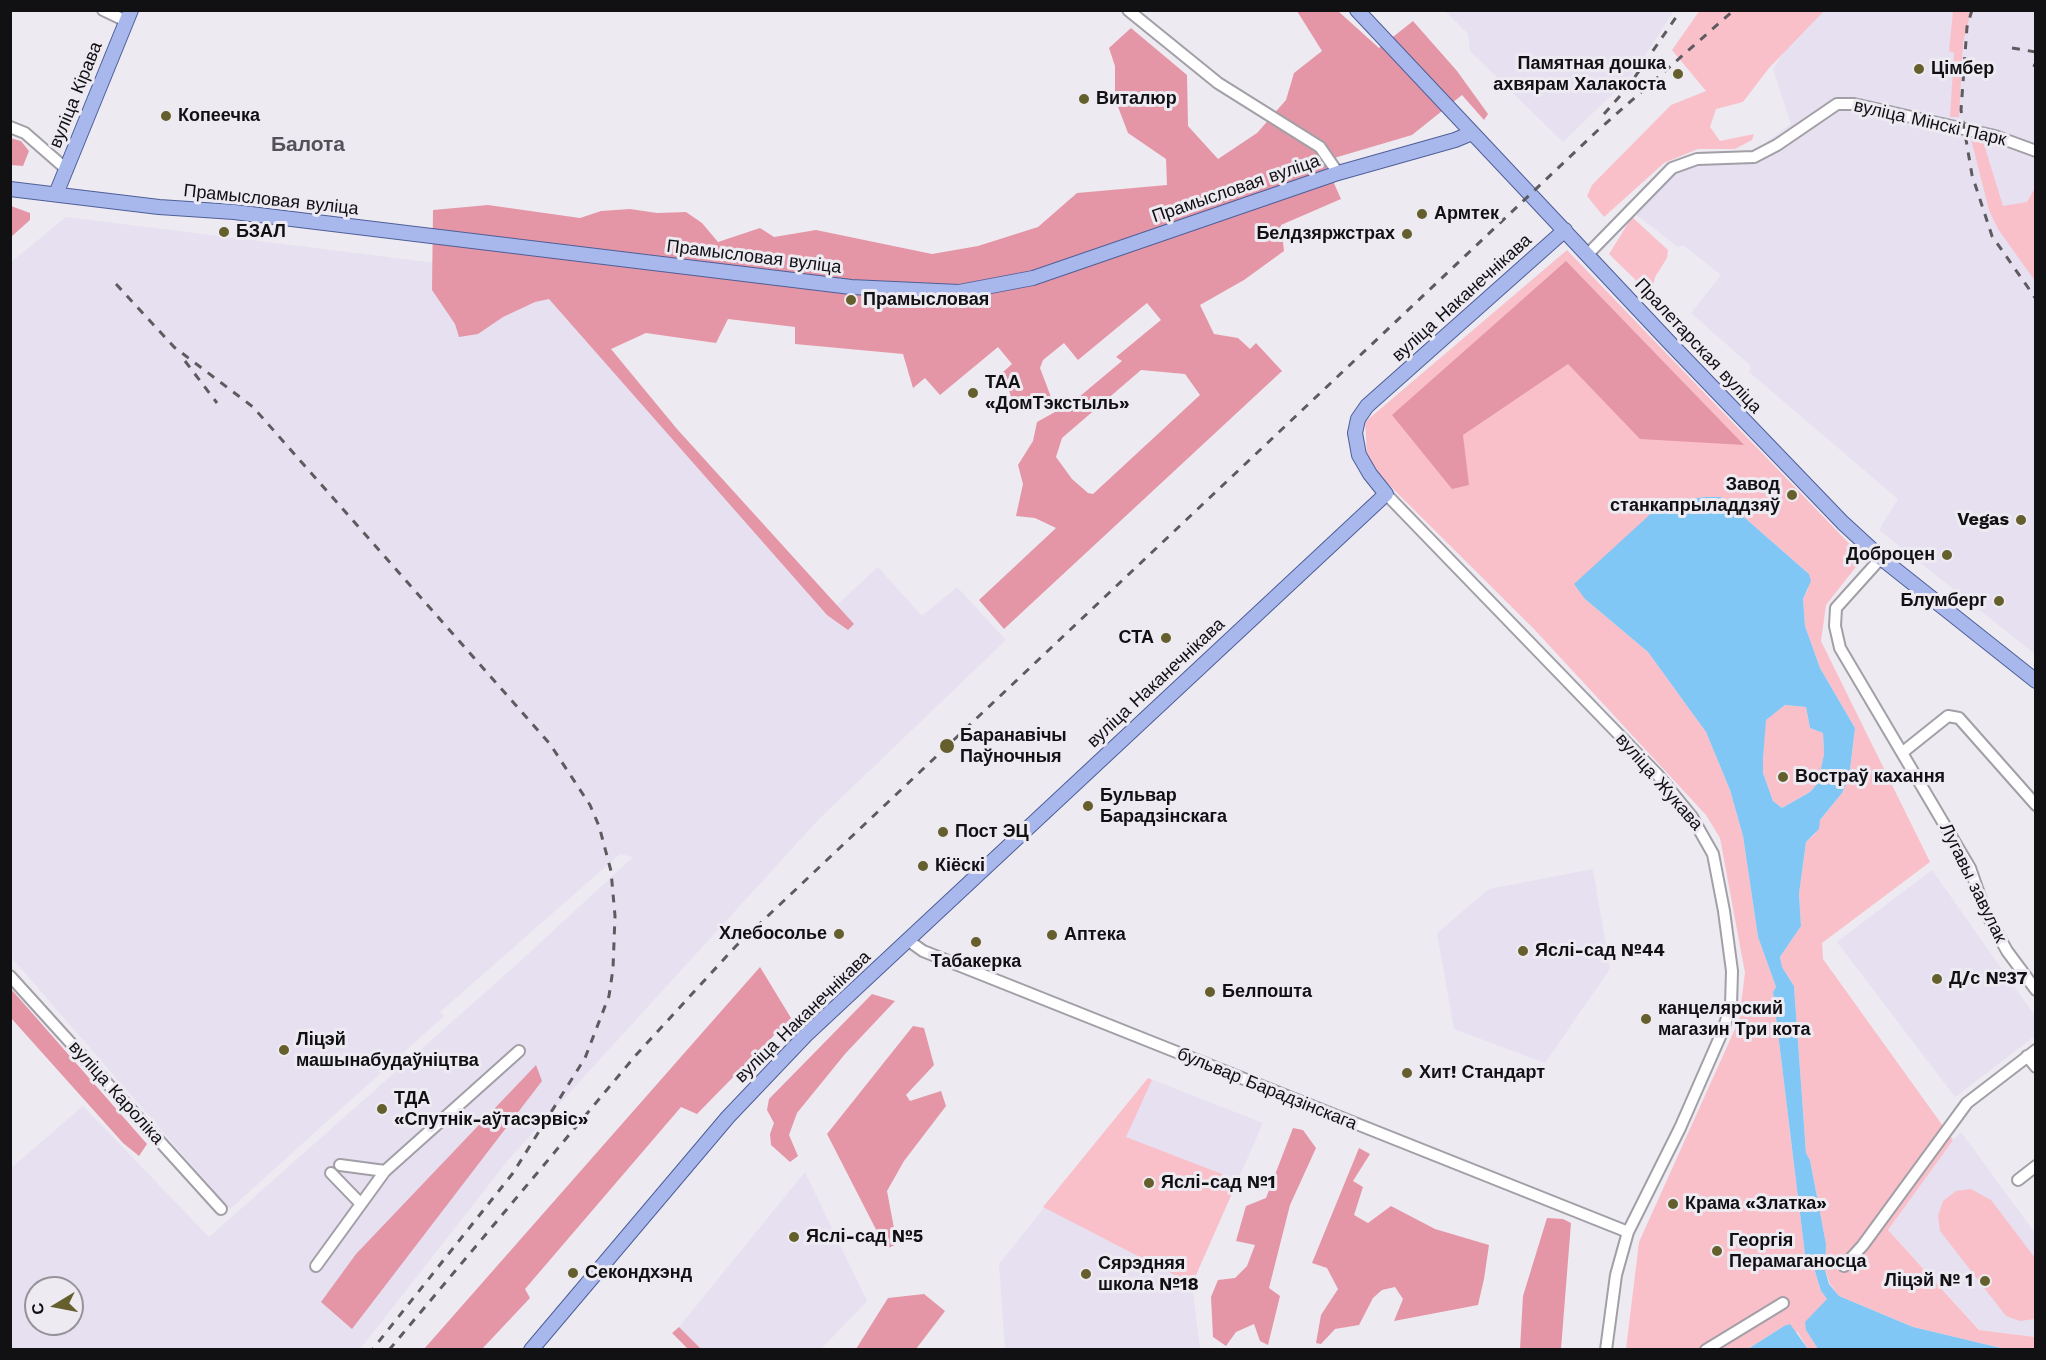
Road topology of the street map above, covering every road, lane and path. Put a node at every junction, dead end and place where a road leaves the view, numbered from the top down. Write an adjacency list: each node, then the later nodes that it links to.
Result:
1 (103, 10): 4 (street)
2 (1128, 10): 9 (street)
3 (1358, 10): 6 (main road, Пралетарская вуліца)
4 (128, 16): 8 (main road, вуліца Кірава)
5 (10, 127): 8 (street)
6 (1472, 133): 9 (main road, Прамысловая вуліца); 12 (main road, Пралетарская вуліца)
7 (2036, 151): 13 (street, вуліца Мінскі Парк)
8 (65, 168): 11 (main road, вуліца Кірава)
9 (1338, 173): 11 (main road, Прамысловая вуліца)
10 (10, 189): 11 (main road, Прамысловая вуліца)
11 (56, 194)
12 (1565, 230): 13 (main road, Пралетарская вуліца); 14 (main road, вуліца Наканечнікава)
13 (1588, 254): 15 (main road, Пралетарская вуліца)
14 (1386, 494): 19 (main road, вуліца Наканечнікава); 30 (street, вуліца Жукава)
15 (1881, 558): 16 (main road, Пралетарская вуліца); 17 (street, Лугавы завулак)
16 (2036, 681)
17 (1903, 752): 18 (street); 21 (street, Лугавы завулак)
18 (2036, 805)
19 (909, 941): 30 (street, бульвар Барадзінскага); 34 (main road, вуліца Наканечнікава)
20 (10, 976): 29 (street, вуліца Кароліка)
21 (2036, 990)
22 (519, 1051): 26 (street)
23 (2031, 1053): 24 (street); 32 (street)
24 (2036, 1067)
25 (2036, 1166): 27 (street)
26 (385, 1171): 28 (street); 28 (street)
27 (2018, 1180)
28 (361, 1204): 31 (street)
29 (221, 1209)
30 (1628, 1232): 35 (street, вуліца Жукава)
31 (316, 1266)
32 (1844, 1266)
33 (1783, 1303): 36 (street)
34 (531, 1350)
35 (1606, 1350)
36 (1706, 1350)

